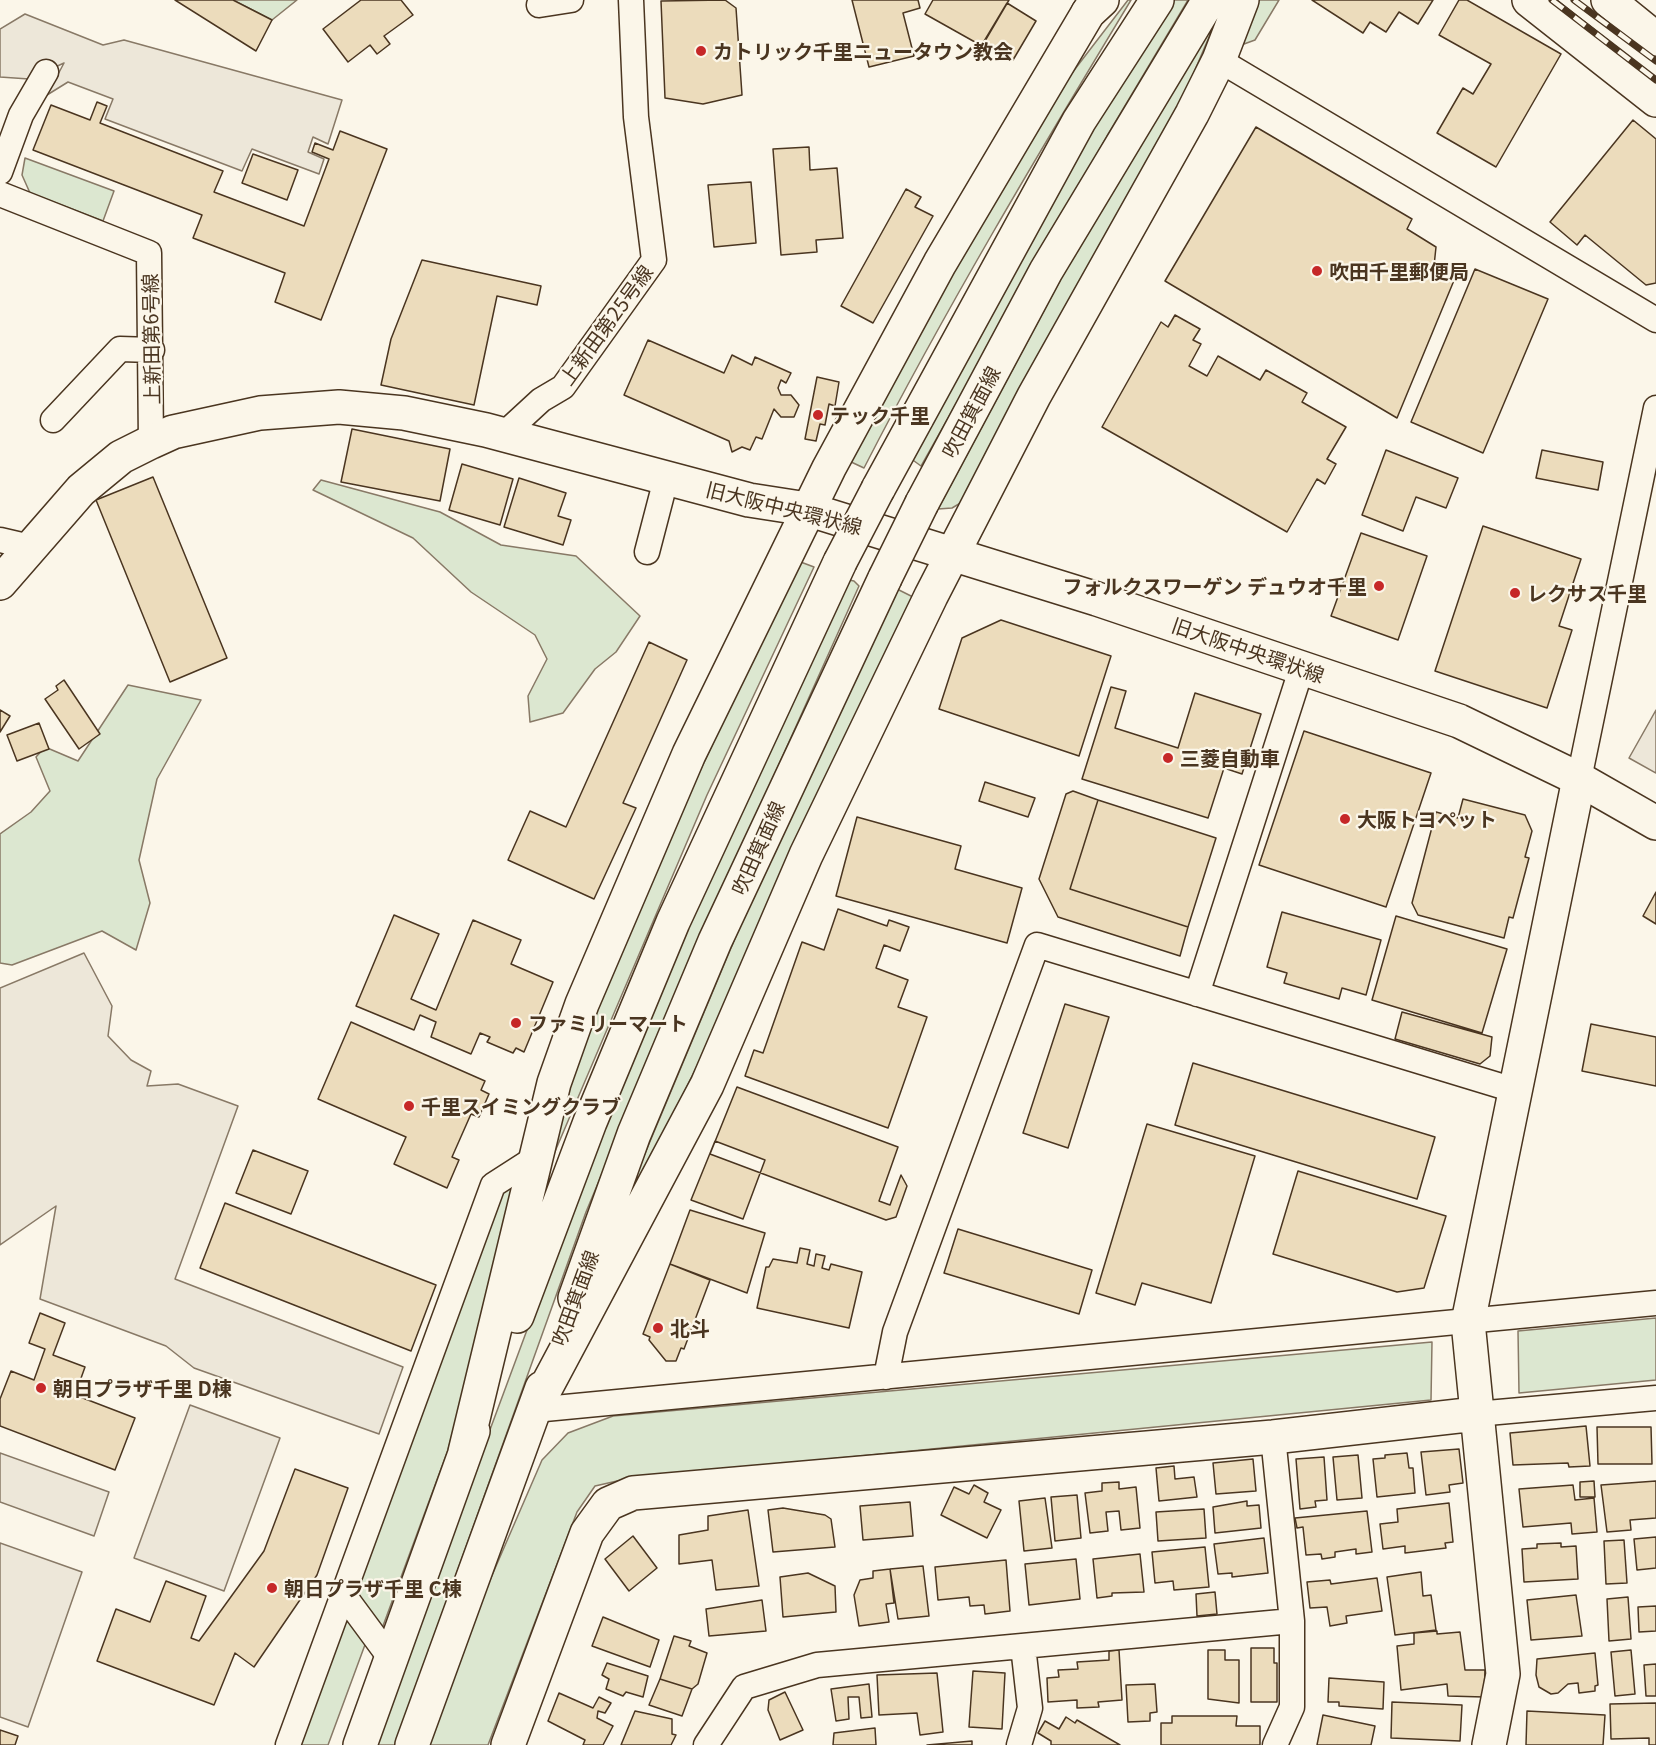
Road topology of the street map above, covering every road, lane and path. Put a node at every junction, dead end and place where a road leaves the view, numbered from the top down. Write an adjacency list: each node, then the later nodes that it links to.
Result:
1 (571, 0): 9 (street)
2 (631, 0): 20 (street, 上新田第25号線)
3 (1156, 0): 41 (main road, bridge)
4 (1209, 0): 38 (main road, 吹田箕面線, bridge)
5 (1242, 0): 11 (main road)
6 (1529, 0): 13 (main road)
7 (1608, 0): 10 (main road)
8 (1095, 4): 23 (main road)
9 (539, 5)
10 (1656, 39)
11 (1219, 60): 16 (street); 26 (main road)
12 (46, 72): 14 (street)
13 (1656, 99)
14 (0, 172)
15 (0, 194): 17 (street, 上新田第6号線)
16 (1656, 321)
17 (152, 350): 19 (street); 21 (street, 上新田第6号線)
18 (1656, 408): 29 (street)
19 (53, 420)
20 (503, 435): 21 (main road, 旧大阪中央環状線); 22 (main road, 旧大阪中央環状線)
21 (151, 442): 24 (main road, 旧大阪中央環状線)
22 (666, 479): 23 (main road, 旧大阪中央環状線); 25 (street)
23 (807, 509): 26 (main road, 旧大阪中央環状線); 33 (main road)
24 (15, 544): 27 (main road, 旧大阪中央環状線)
25 (647, 552)
26 (952, 554): 28 (main road, 旧大阪中央環状線); 38 (main road)
27 (0, 583)
28 (1302, 667): 29 (main road, 旧大阪中央環状線); 31 (street)
29 (1579, 779): 30 (main road, 旧大阪中央環状線); 32 (main road)
30 (1656, 823)
31 (1197, 994): 32 (street); 36 (street)
32 (1514, 1090): 35 (main road)
33 (535, 1158): 41 (main road); 42 (street)
34 (1656, 1303): 35 (street)
35 (1468, 1322): 36 (street); 39 (main road)
36 (886, 1377): 38 (street)
37 (1656, 1398): 39 (street)
38 (534, 1410): 48 (main road, 吹田箕面線)
39 (1476, 1414): 40 (main road); 53 (main road)
40 (1273, 1437): 43 (street); 49 (main road)
41 (465, 1452): 45 (main road)
42 (344, 1593): 45 (street); 46 (street)
43 (1292, 1621): 44 (street); 52 (street)
44 (1023, 1646): 50 (street); 51 (street)
45 (391, 1659): 47 (main road)
46 (288, 1745)
47 (360, 1745)
48 (412, 1745)
49 (508, 1745)
50 (706, 1745)
51 (1018, 1745)
52 (1275, 1745)
53 (1489, 1745)

